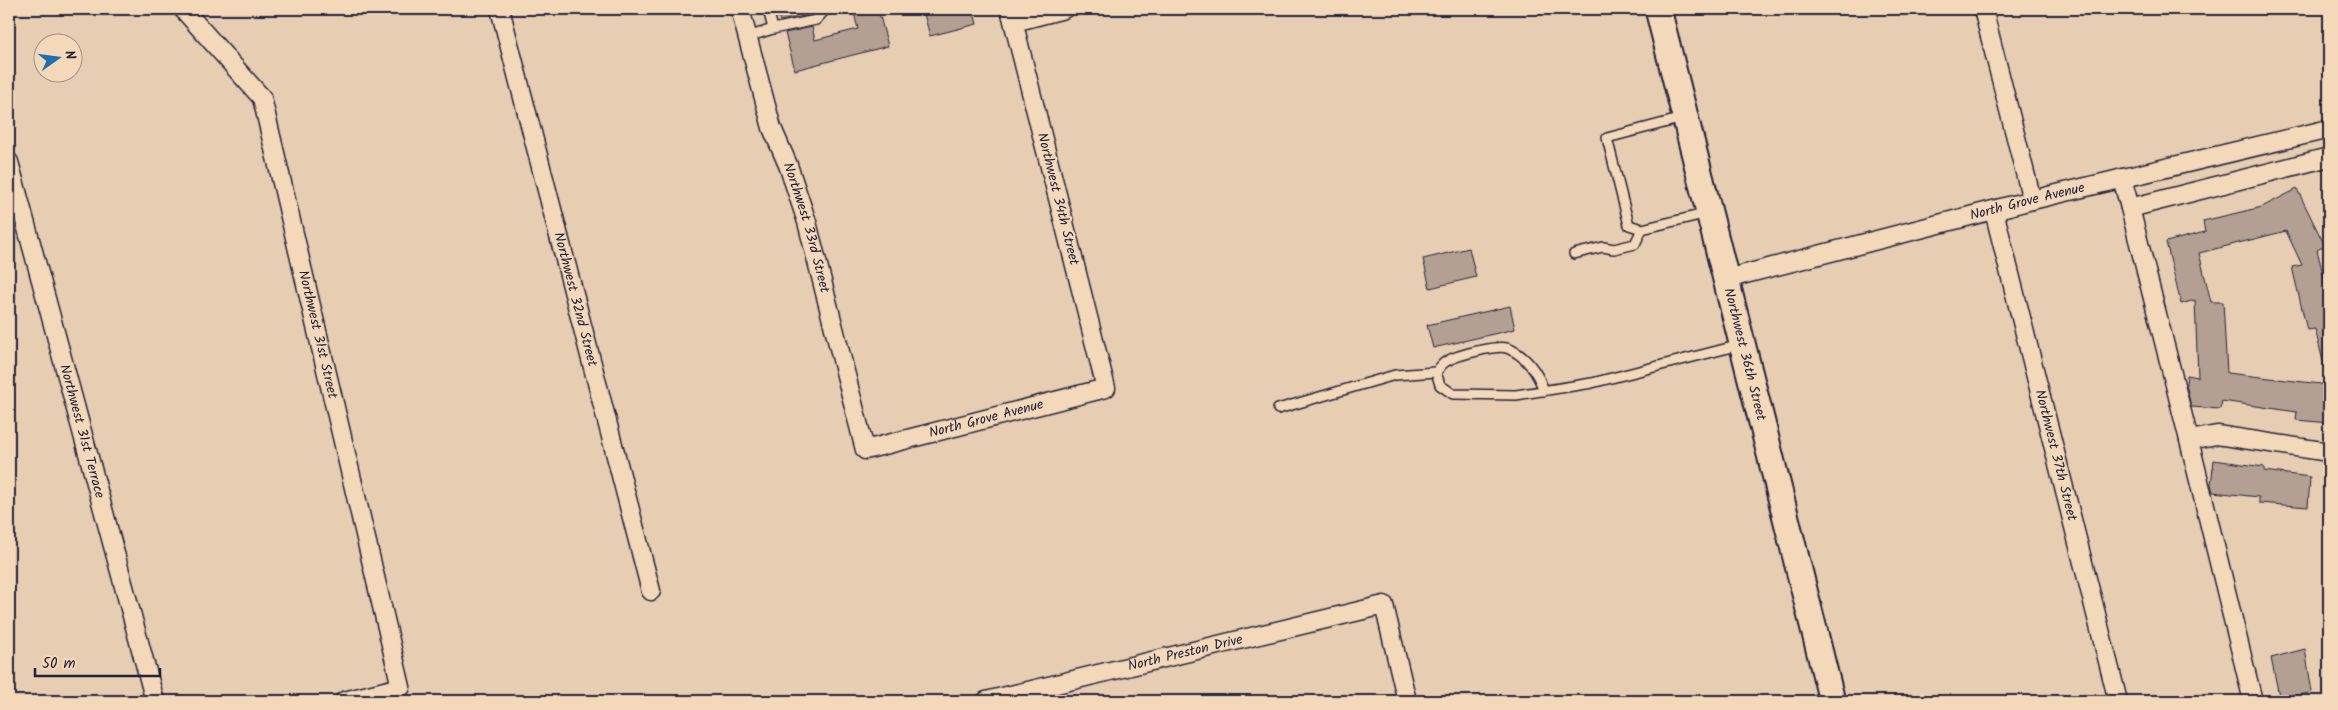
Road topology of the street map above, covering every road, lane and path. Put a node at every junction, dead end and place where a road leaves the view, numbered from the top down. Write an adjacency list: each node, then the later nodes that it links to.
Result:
1 (183, 9): 35 (street, Northwest 31st Street)
2 (500, 9): 33 (street, Northwest 32nd Street)
3 (740, 9): 11 (street, Northwest 33rd Street)
4 (768, 9): 10 (lane)
5 (826, 9): 10 (lane)
6 (1064, 9): 9 (street)
7 (1658, 9): 12 (main road, Northwest 36th Street)
8 (1983, 9): 18 (street)
9 (1012, 16): 27 (street, Northwest 34th Street)
10 (773, 30): 11 (lane)
11 (747, 37): 31 (street, Northwest 33rd Street)
12 (1685, 118): 21 (main road, Northwest 36th Street); 22 (lane)
13 (2327, 130): 14 (street); 17 (street, North Grove Avenue)
14 (2329, 150)
15 (2329, 157): 19 (street)
16 (9, 162): 34 (street, Northwest 31st Terrace)
17 (2122, 178): 18 (street, North Grove Avenue); 19 (street)
18 (2032, 200): 20 (street, North Grove Avenue)
19 (2130, 208): 30 (street)
20 (1994, 211): 24 (street, North Grove Avenue); 39 (street, Northwest 37th Street)
21 (1709, 213): 22 (lane); 24 (main road, Northwest 36th Street)
22 (1642, 230): 23 (lane)
23 (1574, 254)
24 (1726, 279): 25 (main road, Northwest 36th Street)
25 (1743, 345): 28 (lane); 38 (main road, Northwest 36th Street)
26 (1436, 372): 28 (lane); 28 (lane); 29 (lane)
27 (1106, 388): 31 (street, North Grove Avenue)
28 (1544, 391)
29 (1278, 409)
30 (2189, 440): 32 (street); 40 (street)
31 (865, 450)
32 (2329, 452)
33 (650, 591)
34 (155, 701)
35 (344, 701)
36 (986, 701): 37 (street, North Preston Drive)
37 (1407, 701)
38 (1832, 701)
39 (2118, 701)
40 (2253, 701)

